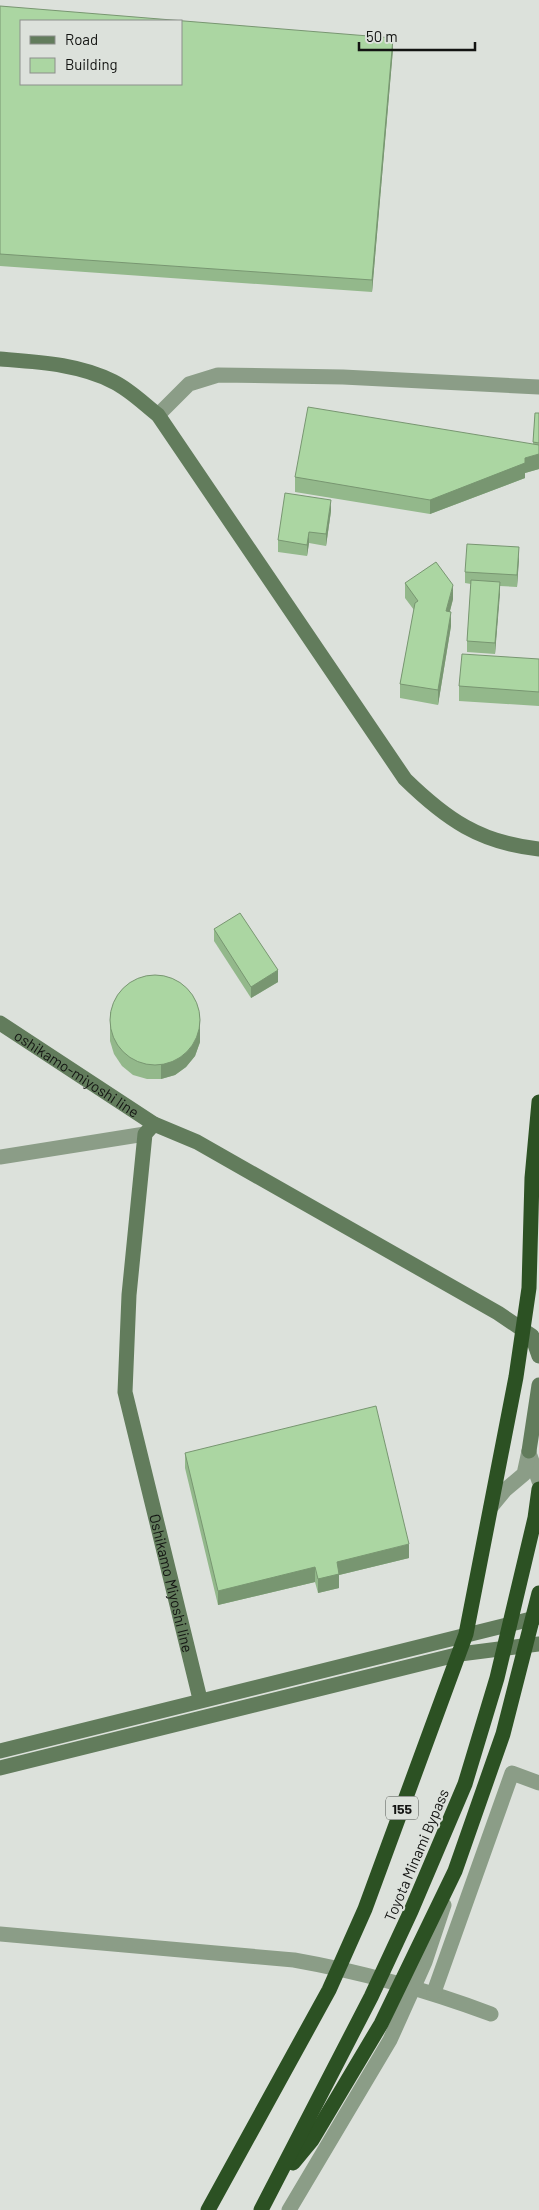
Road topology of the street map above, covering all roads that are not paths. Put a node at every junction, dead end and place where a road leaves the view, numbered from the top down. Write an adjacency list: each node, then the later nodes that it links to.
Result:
1 (0, 359): 3 (street)
2 (539, 387): 3 (street)
3 (158, 415): 4 (street)
4 (539, 849)
5 (0, 1023): 7 (street, oshikamo-miyoshi line)
6 (539, 1102): 14 (highway, 155)
7 (150, 1129): 8 (street); 9 (street, oshikamo-miyoshi line); 20 (street, Oshikamo Miyoshi line)
8 (0, 1157)
9 (539, 1356)
10 (539, 1385): 11 (street)
11 (529, 1451): 12 (street); 14 (street)
12 (539, 1481)
13 (539, 1489): 28 (highway, Toyota Minami Bypass)
14 (491, 1507): 17 (highway, 155)
15 (539, 1593): 16 (highway)
16 (536, 1617): 17 (street); 18 (highway)
17 (466, 1634): 19 (highway, 155); 20 (street)
18 (533, 1645): 19 (street); 24 (highway)
19 (460, 1654): 22 (street); 29 (highway, 155)
20 (200, 1700): 21 (street)
21 (0, 1751)
22 (0, 1768)
23 (539, 1783): 26 (street)
24 (455, 1870): 28 (highway); 31 (street)
25 (0, 1934): 26 (street)
26 (434, 1992): 27 (street)
27 (491, 2014)
28 (273, 2188): 30 (highway, Toyota Minami Bypass)
29 (208, 2210)
30 (261, 2210)
31 (289, 2210)

